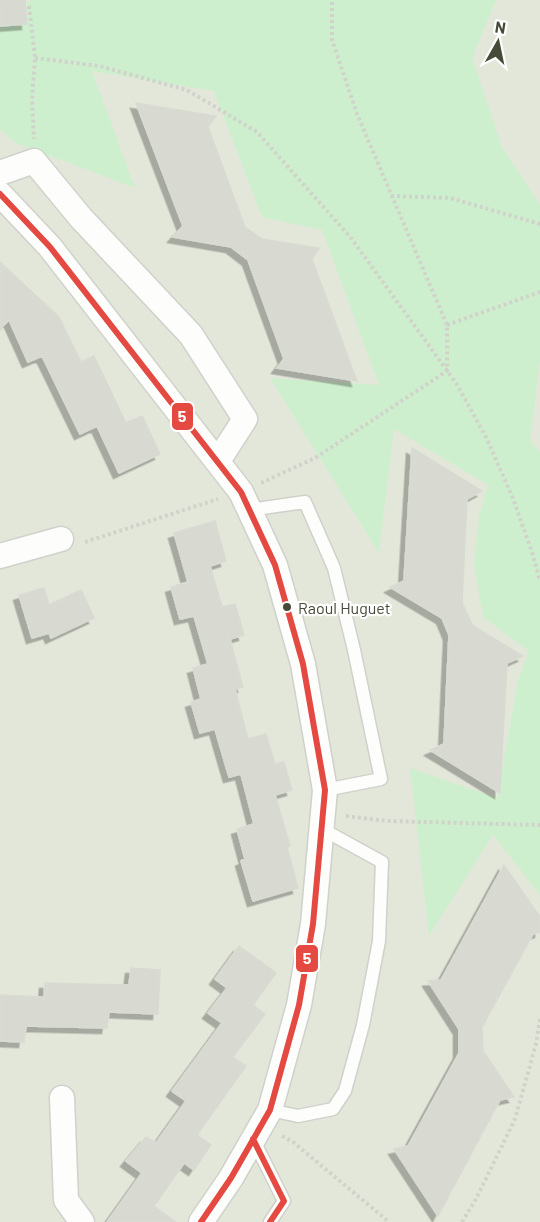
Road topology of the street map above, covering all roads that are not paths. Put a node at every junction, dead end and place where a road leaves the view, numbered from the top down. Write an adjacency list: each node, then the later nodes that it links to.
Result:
1 (0, 173): 3 (street)
2 (0, 194): 3 (street)
3 (218, 461): 4 (street)
4 (249, 510): 7 (street); 7 (lane)
5 (61, 539): 6 (street)
6 (0, 556)
7 (323, 811): 9 (street); 9 (lane)
8 (63, 1098): 10 (street)
9 (262, 1124): 11 (street); 12 (lane)
10 (82, 1222)
11 (201, 1222)
12 (270, 1222)

